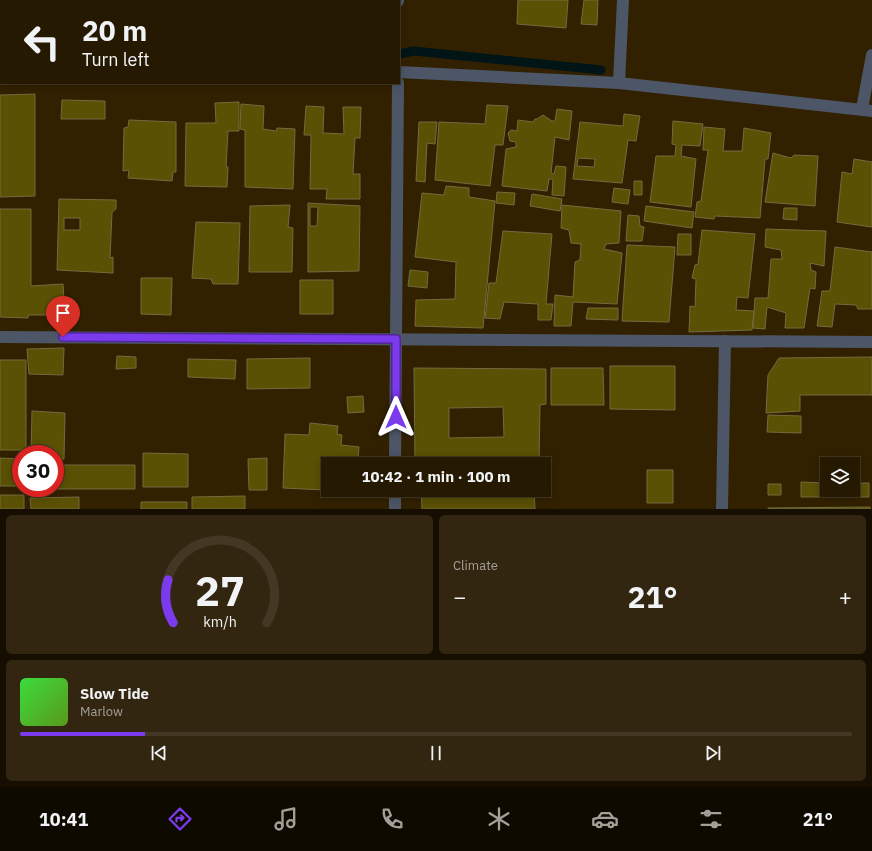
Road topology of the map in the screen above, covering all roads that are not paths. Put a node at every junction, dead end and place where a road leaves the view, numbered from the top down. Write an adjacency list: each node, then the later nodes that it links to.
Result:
1 (623, 0): 4 (street)
2 (872, 55): 6 (street)
3 (400, 72): 4 (street)
4 (619, 83): 6 (street)
5 (398, 84): 8 (street)
6 (867, 110)
7 (0, 337): 8 (street)
8 (396, 339): 9 (street); 11 (street)
9 (725, 341): 10 (street); 14 (street)
10 (872, 342)
11 (395, 457)
12 (395, 497): 13 (street)
13 (395, 509)
14 (722, 509)

